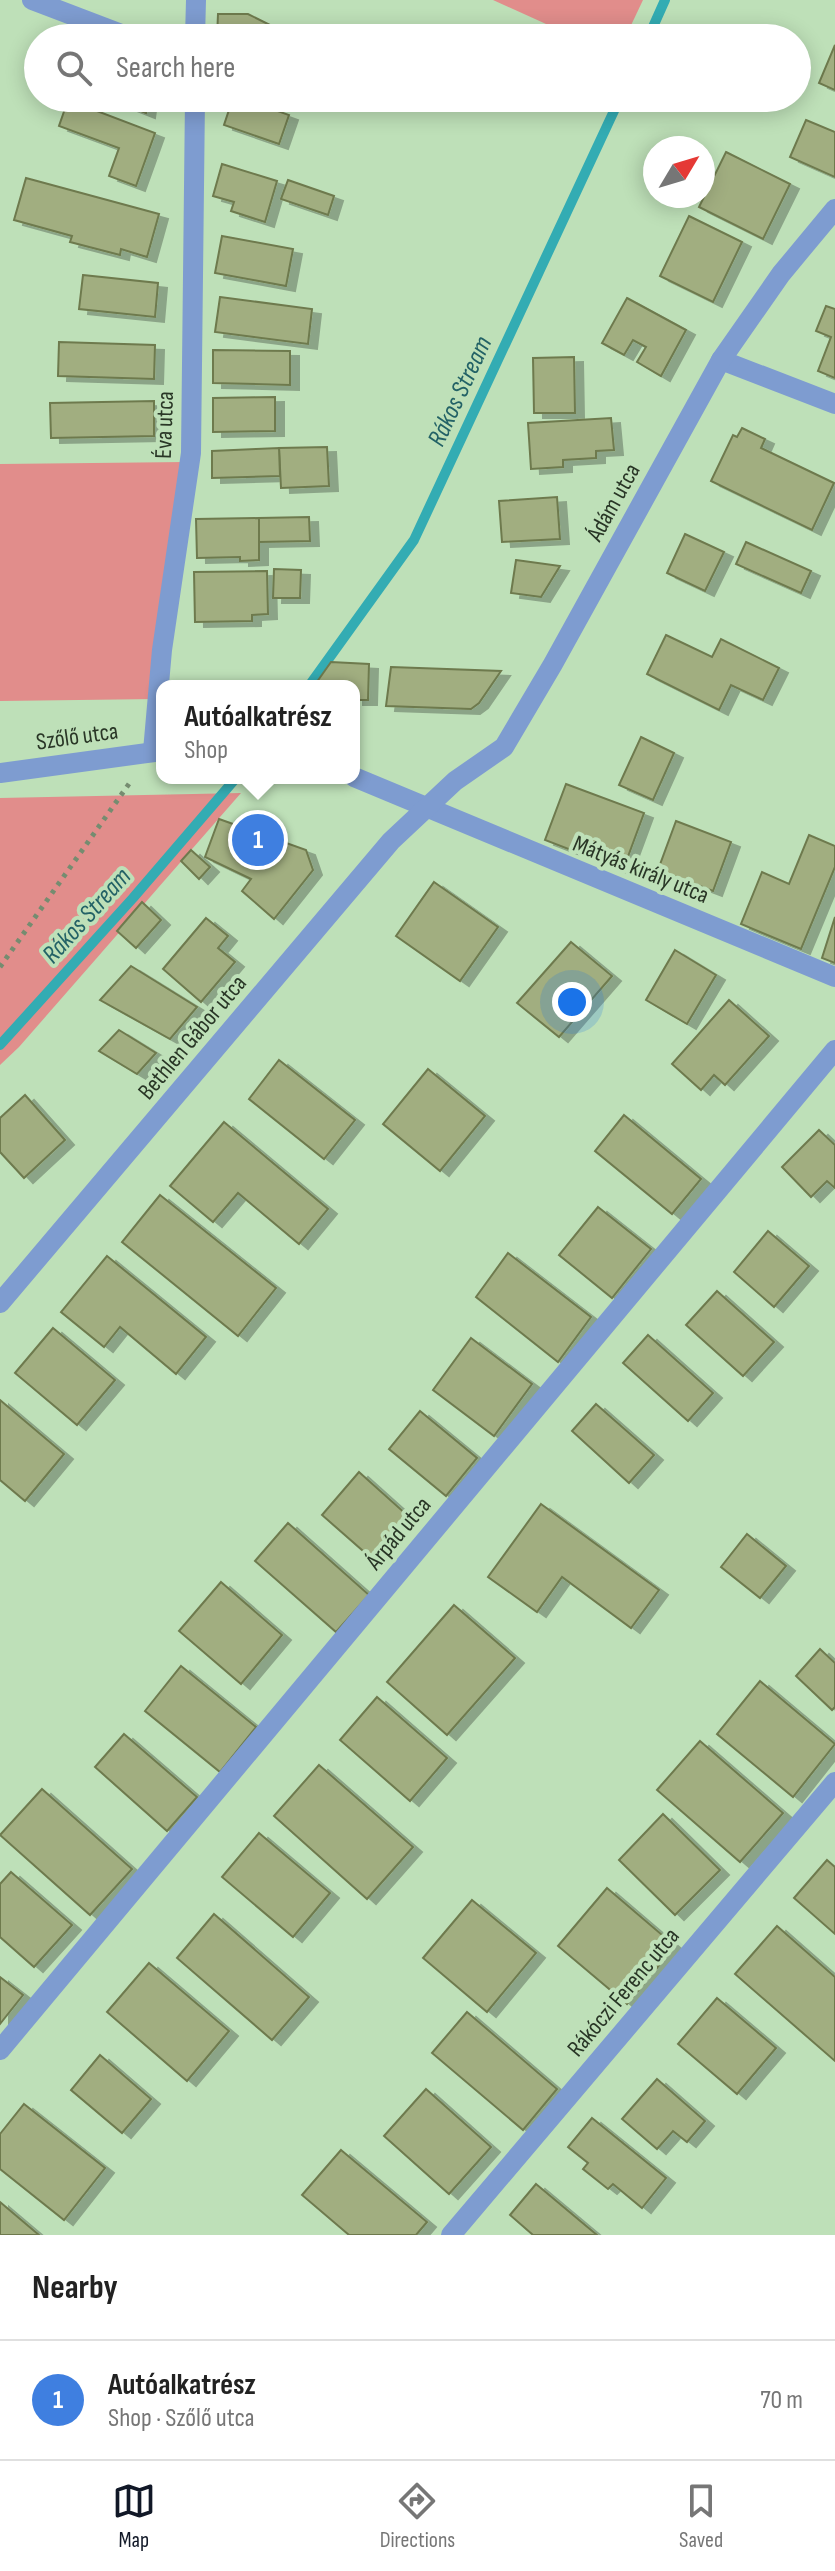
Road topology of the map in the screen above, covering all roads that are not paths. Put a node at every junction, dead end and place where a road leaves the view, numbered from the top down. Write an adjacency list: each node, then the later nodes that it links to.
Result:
1 (32, 0): 3 (street)
2 (196, 0): 4 (street)
3 (95, 24)
4 (195, 24)
5 (195, 112): 9 (street, Éva utca)
6 (835, 209): 7 (street, Ádám utca)
7 (721, 360): 8 (street); 13 (street, Ádám utca)
8 (835, 404)
9 (161, 680)
10 (156, 751): 11 (street, Szőlő utca)
11 (0, 773)
12 (360, 780): 13 (street)
13 (427, 808): 14 (street, Mátyás király utca); 16 (street, Bethlen Gábor utca)
14 (835, 977)
15 (835, 1050): 18 (street, Árpád utca)
16 (0, 1303)
17 (835, 1782): 19 (street, Rákóczi Ferenc utca)
18 (0, 2050)
19 (451, 2235)

